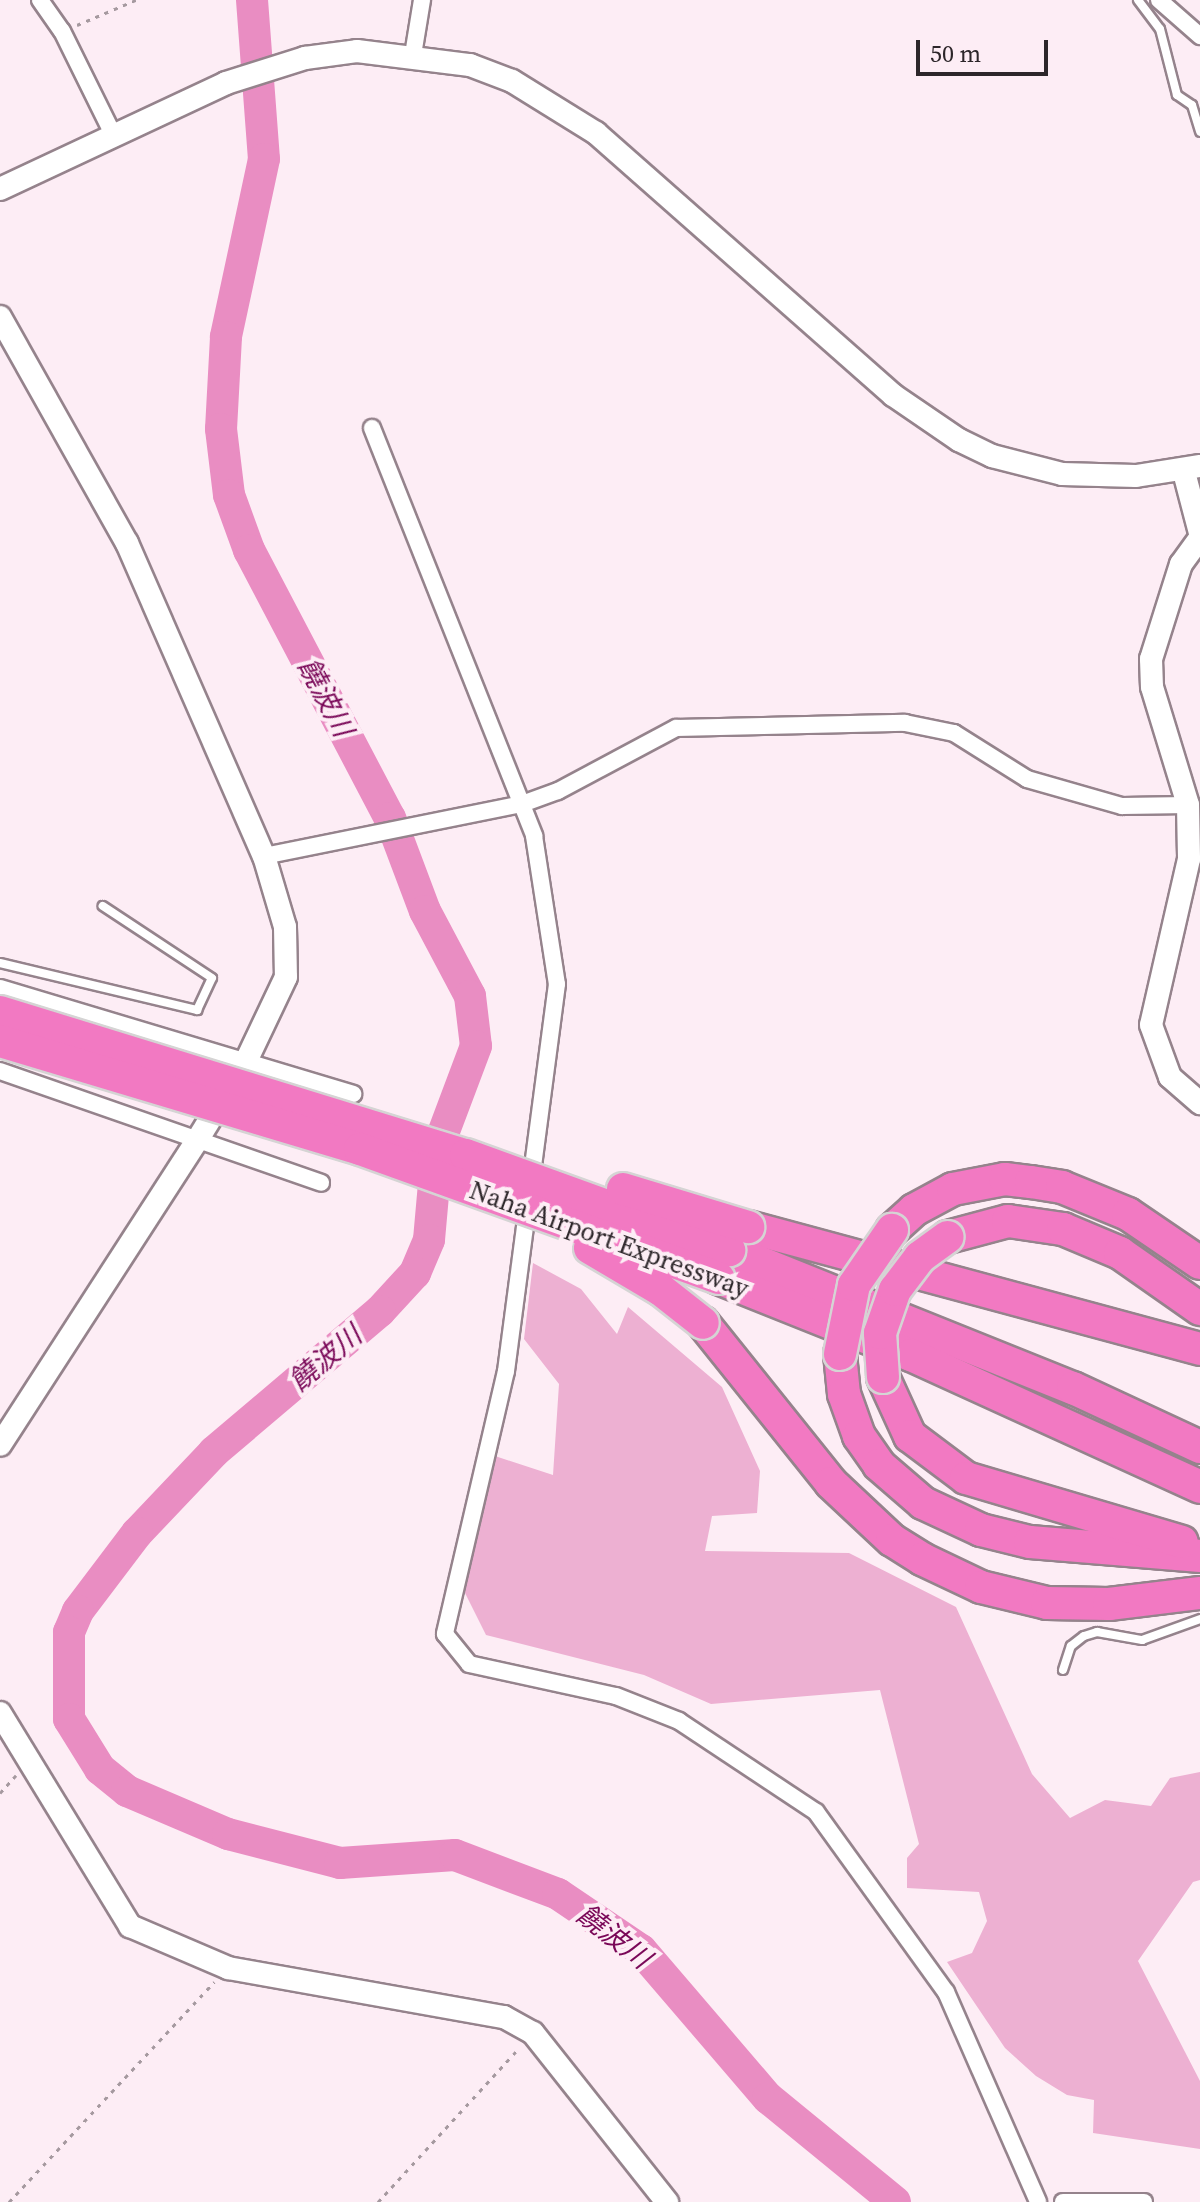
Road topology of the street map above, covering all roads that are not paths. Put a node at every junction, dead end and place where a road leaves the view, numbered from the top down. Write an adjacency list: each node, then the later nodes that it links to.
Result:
1 (40, 0): 8 (street)
2 (422, 0): 6 (street)
3 (1138, 0): 7 (lane)
4 (1159, 0): 5 (street)
5 (1200, 36)
6 (413, 55): 8 (street); 12 (street)
7 (1200, 132)
8 (114, 136): 9 (street)
9 (0, 189)
10 (0, 317): 16 (street)
11 (372, 428): 14 (street)
12 (1192, 469): 13 (street)
13 (1200, 536): 15 (street)
14 (522, 804): 15 (street); 16 (street); 43 (street)
15 (1188, 805): 26 (street)
16 (264, 856): 22 (street)
17 (103, 906): 18 (lane)
18 (0, 963)
19 (0, 988): 22 (street)
20 (0, 1012): 29 (highway, bridge)
21 (0, 1041): 24 (highway, Naha Airport Expressway, bridge)
22 (247, 1059): 25 (street); 27 (street)
23 (0, 1071): 27 (street)
24 (113, 1074): 29 (highway, Naha Airport Expressway, bridge); 38 (highway, bridge)
25 (353, 1094)
26 (1200, 1103)
27 (198, 1139): 28 (street); 33 (street)
28 (321, 1183)
29 (731, 1252): 32 (highway); 34 (highway, Naha Airport Expressway); 35 (highway, Naha Airport Expressway)
30 (1200, 1263): 37 (highway, bridge)
31 (1200, 1309): 36 (highway, bridge)
32 (1200, 1349)
33 (0, 1445)
34 (1200, 1447)
35 (1200, 1487)
36 (1200, 1548)
37 (1200, 1556)
38 (1200, 1593)
39 (1200, 1619): 40 (lane)
40 (1063, 1670)
41 (0, 1713): 42 (street)
42 (667, 2202)
43 (1038, 2202)
44 (1063, 2202): 45 (street)
45 (1144, 2202)

